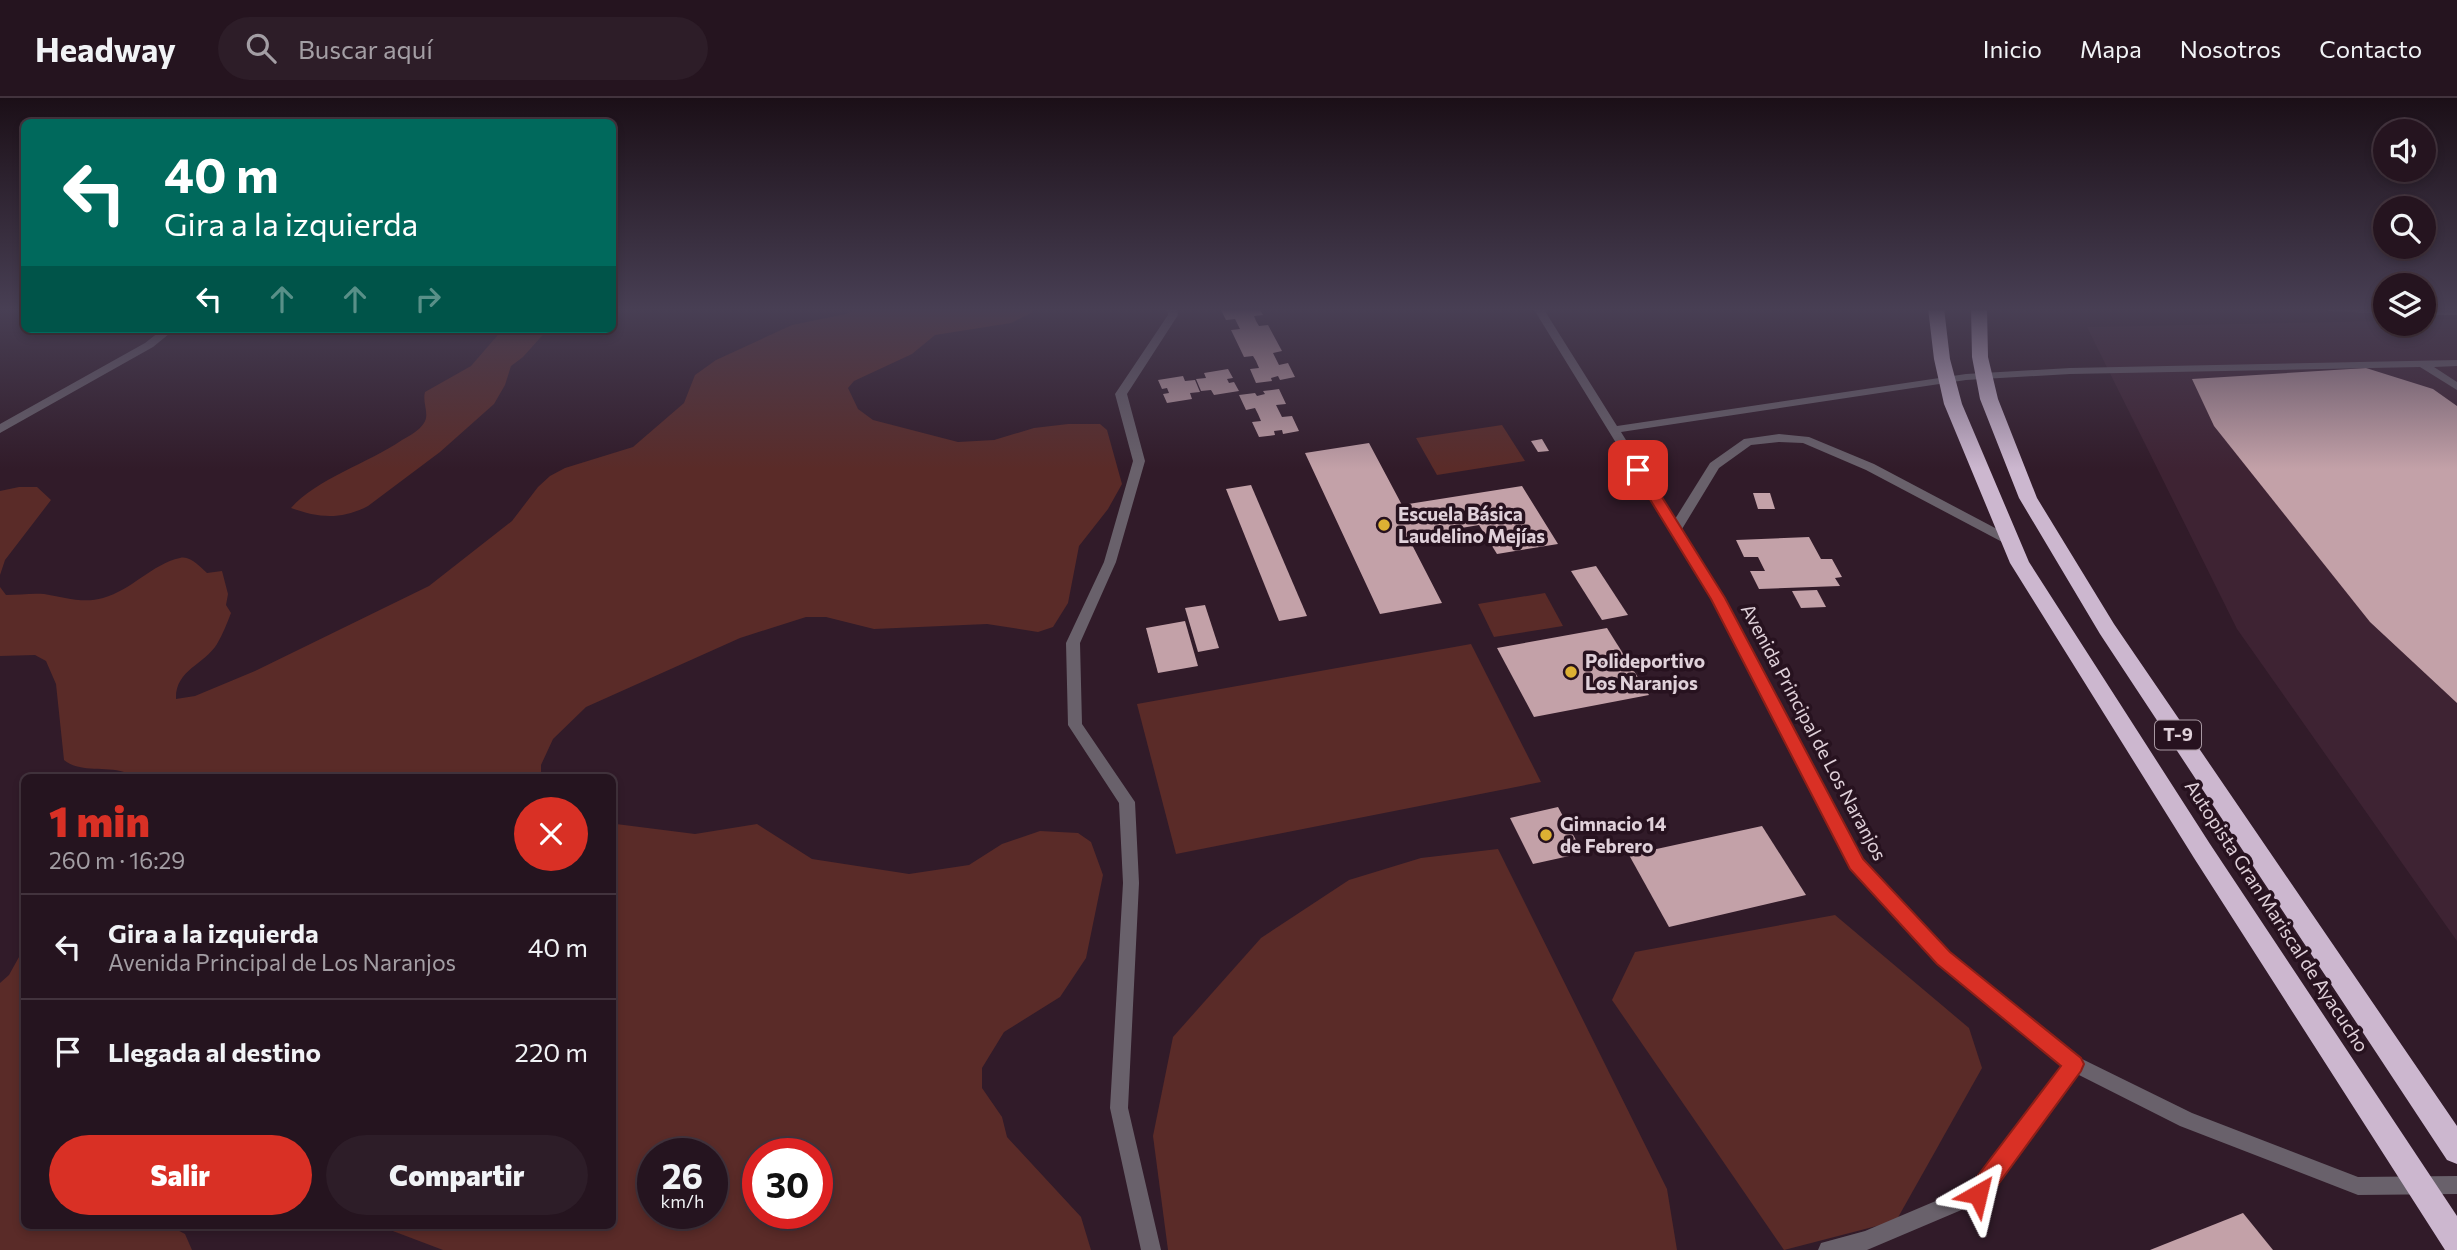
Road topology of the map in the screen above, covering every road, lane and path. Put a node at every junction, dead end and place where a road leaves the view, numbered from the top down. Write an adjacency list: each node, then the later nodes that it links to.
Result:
1 (119, 362): 9 (street)
2 (1142, 362): 17 (street)
3 (1571, 362): 10 (street, Avenida Principal de Los Naranjos)
4 (1945, 362): 12 (highway, Autopista Gran Mariscal de Ayacucho / T-9)
5 (1981, 362): 14 (highway, Autopista Gran Mariscal de Ayacucho / T-9)
6 (2457, 363): 7 (street)
7 (2424, 365): 8 (street); 10 (street)
8 (2457, 387)
9 (0, 429)
10 (1614, 430): 11 (street, Avenida Principal de Los Naranjos)
11 (1675, 530): 12 (street); 13 (street, Avenida Principal de Los Naranjos)
12 (2011, 541): 16 (highway, Autopista Gran Mariscal de Ayacucho / T-9)
13 (2074, 1064): 15 (street, Avenida Principal de Los Naranjos); 18 (street)
14 (2457, 1150)
15 (2457, 1185)
16 (2457, 1242)
17 (1151, 1250)
18 (1828, 1250)

